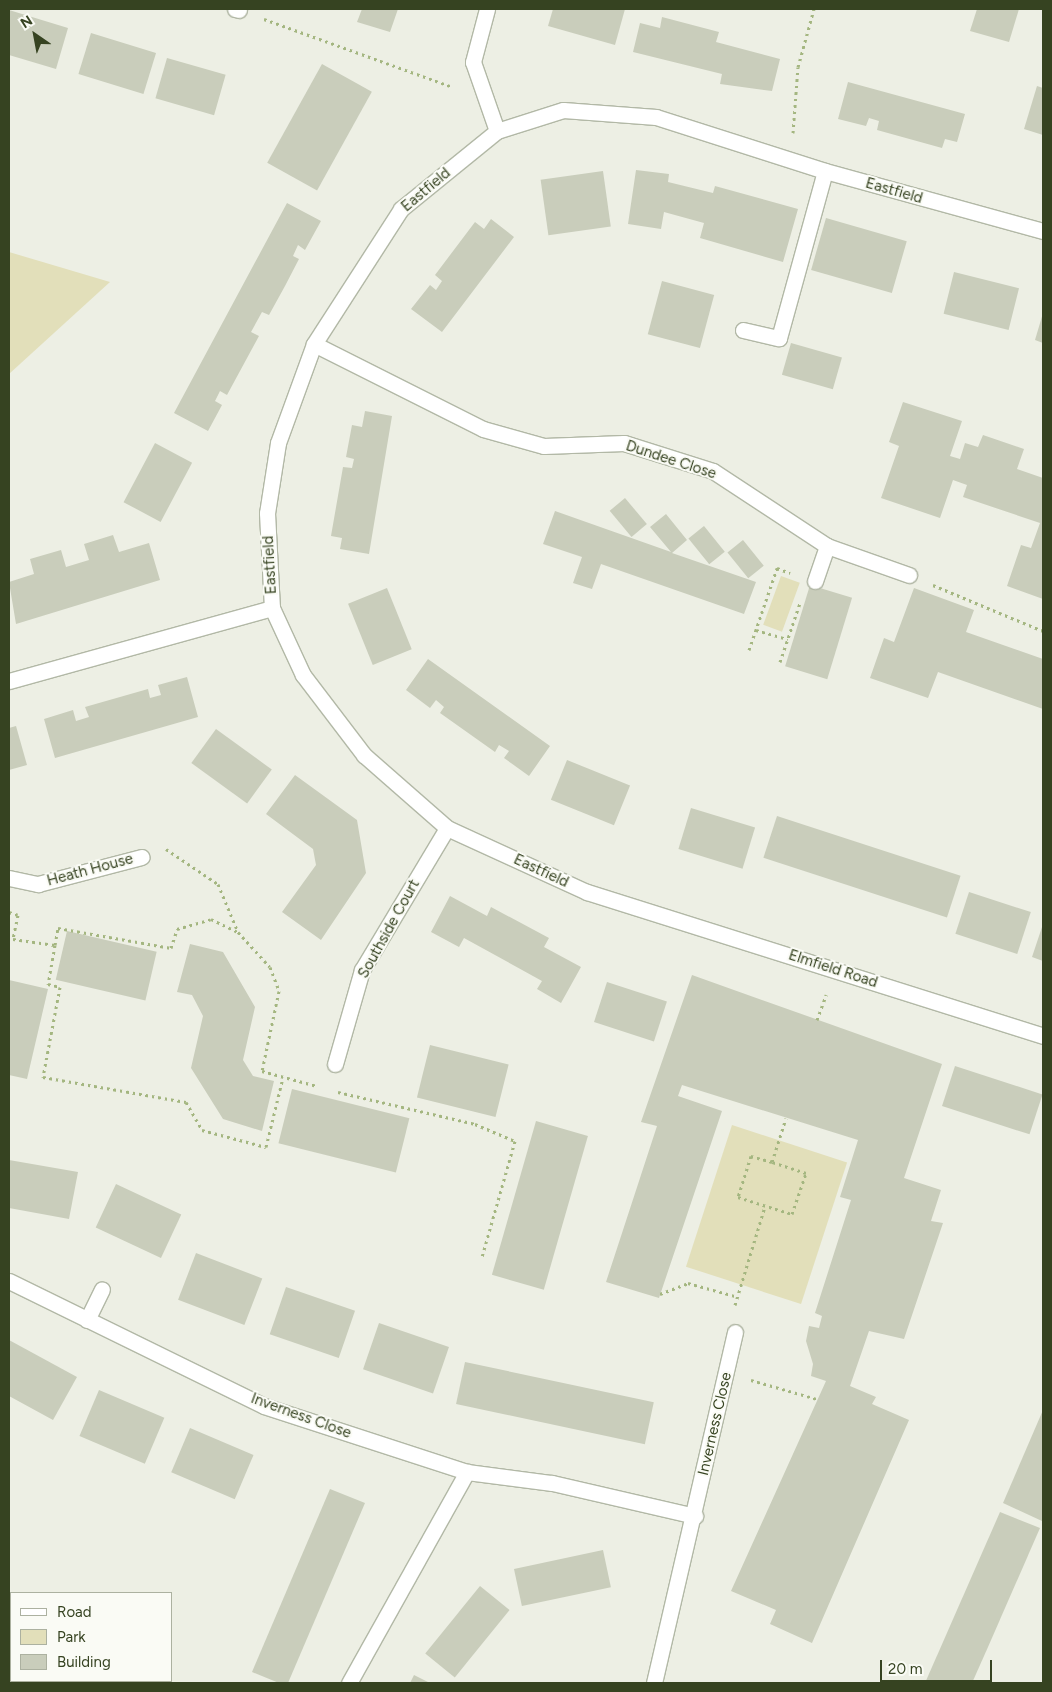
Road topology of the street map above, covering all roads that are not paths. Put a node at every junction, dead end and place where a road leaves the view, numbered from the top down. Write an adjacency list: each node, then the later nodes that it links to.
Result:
1 (488, 9): 2 (street)
2 (497, 131): 3 (street, Eastfield); 6 (street, Eastfield)
3 (825, 171): 4 (street, Eastfield); 5 (street)
4 (1043, 232)
5 (743, 330)
6 (314, 344): 7 (street, Dundee Close); 10 (street, Eastfield)
7 (826, 546): 8 (street, Dundee Close); 9 (street)
8 (909, 575)
9 (815, 582)
10 (272, 608): 11 (street, Eastfield); 12 (street, Eastfield)
11 (9, 681)
12 (447, 828): 15 (street, Eastfield); 17 (street, Southside Court)
13 (142, 856): 14 (street, Heath House)
14 (9, 878)
15 (623, 903): 16 (street, Elmfield Road)
16 (1043, 1036)
17 (334, 1064)
18 (9, 1281): 20 (street, Inverness Close)
19 (102, 1289): 20 (street)
20 (87, 1320): 22 (street, Inverness Close)
21 (735, 1332): 23 (street, Inverness Close)
22 (467, 1472): 23 (street, Inverness Close); 24 (street)
23 (695, 1516): 25 (street, Inverness Close)
24 (349, 1683)
25 (654, 1683)

